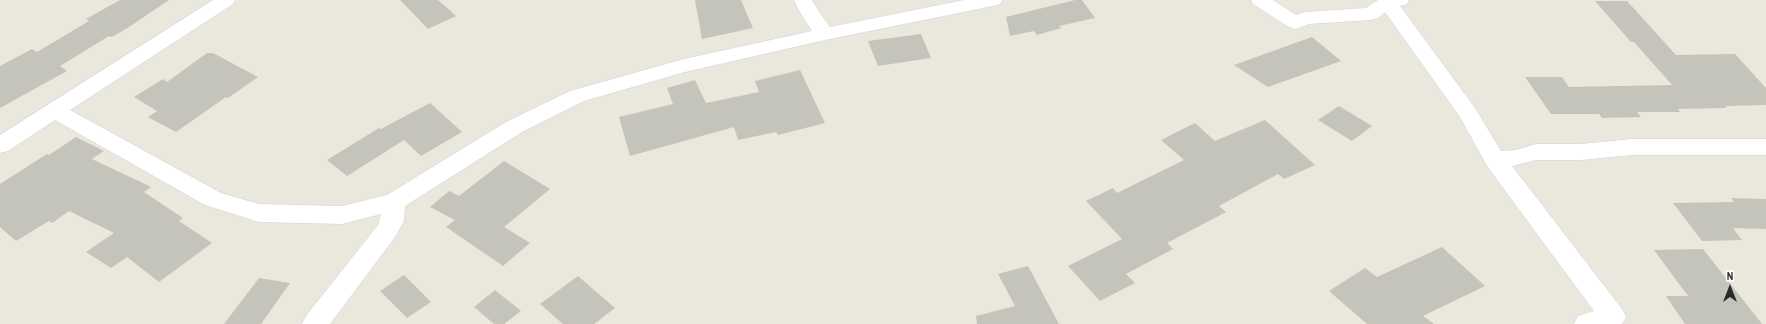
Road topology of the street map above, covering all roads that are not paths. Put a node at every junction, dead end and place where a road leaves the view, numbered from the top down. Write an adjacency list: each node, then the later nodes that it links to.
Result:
1 (226, 0): 7 (street)
2 (803, 0): 6 (street)
3 (993, 0): 6 (street)
4 (1260, 0): 5 (street)
5 (1393, 1): 10 (street)
6 (825, 34): 11 (street)
7 (54, 110): 8 (street); 11 (street)
8 (0, 145)
9 (1766, 147): 10 (street)
10 (1495, 160): 12 (street)
11 (394, 202): 13 (street)
12 (1616, 321): 14 (street)
13 (315, 324)
14 (1587, 324)

